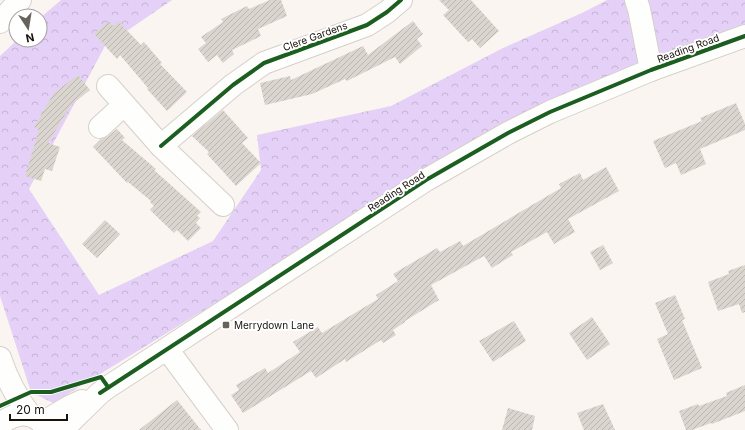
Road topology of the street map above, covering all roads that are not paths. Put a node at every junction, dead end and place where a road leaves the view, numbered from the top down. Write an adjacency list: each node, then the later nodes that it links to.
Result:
1 (5, 0): 5 (main road)
2 (20, 0): 6 (main road)
3 (400, 0): 12 (main road, Clere Gardens)
4 (636, 0): 8 (main road)
5 (0, 4)
6 (0, 22)
7 (745, 36): 8 (main road, Reading Road)
8 (651, 70): 14 (main road, Reading Road)
9 (108, 86): 10 (main road)
10 (124, 105): 11 (main road); 12 (main road)
11 (100, 128)
12 (161, 146): 13 (main road)
13 (223, 205)
14 (167, 349): 16 (main road, Reading Road); 21 (main road)
15 (4, 368): 17 (main road); 18 (main road)
16 (100, 393): 18 (main road, Reading Road); 20 (main road, Reading Road)
17 (0, 419)
18 (39, 423): 19 (main road)
19 (0, 425)
20 (62, 430)
21 (227, 430)

